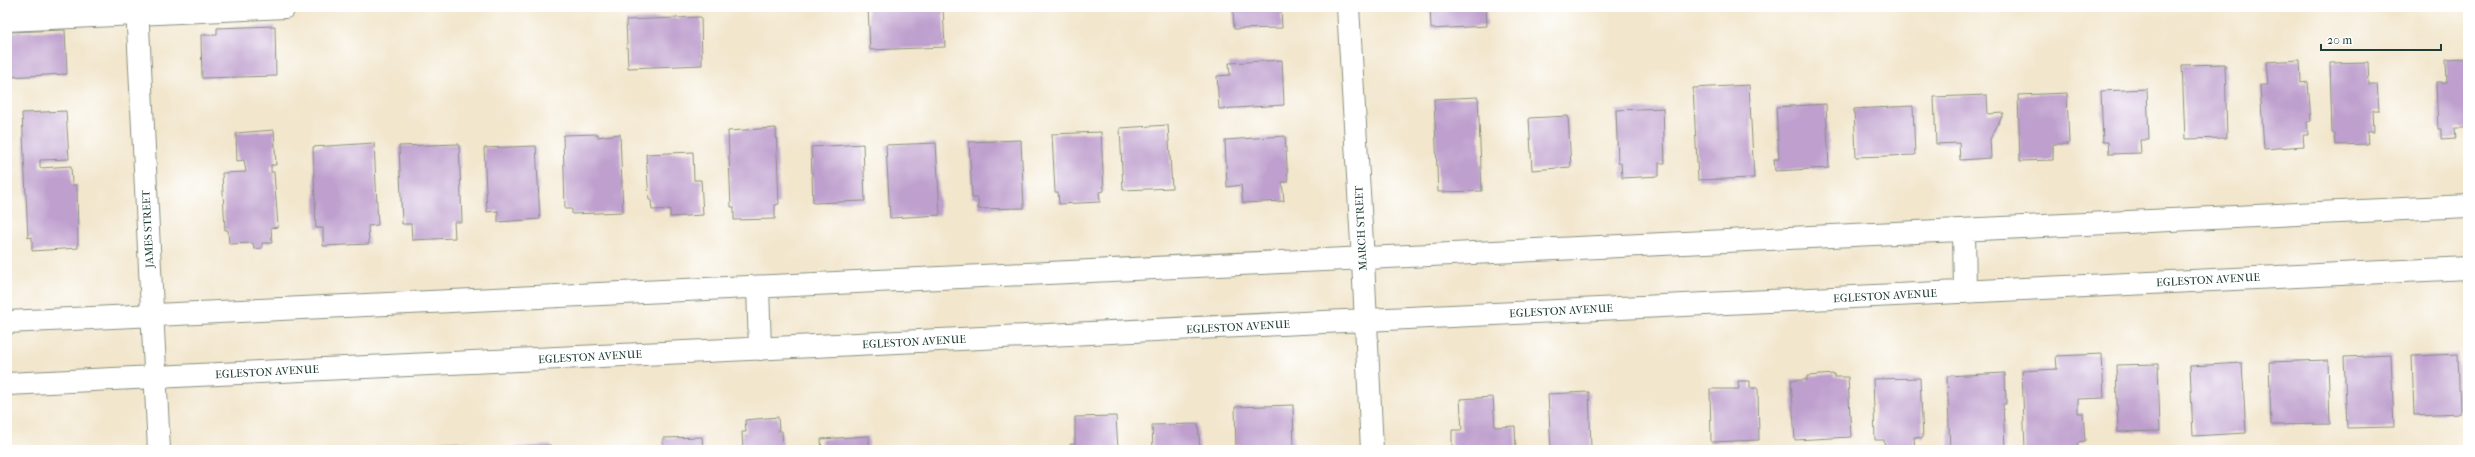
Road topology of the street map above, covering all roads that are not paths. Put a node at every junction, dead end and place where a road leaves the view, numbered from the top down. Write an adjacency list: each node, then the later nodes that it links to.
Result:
1 (285, 7): 3 (street)
2 (1348, 7): 7 (street, MARCH STREET)
3 (137, 11): 4 (street); 11 (street, JAMES STREET)
4 (7, 20)
5 (2468, 206): 6 (street)
6 (1964, 231): 7 (street); 10 (street)
7 (1363, 260): 9 (street); 12 (street, MARCH STREET)
8 (2468, 268): 10 (street, EGLESTON AVENUE)
9 (758, 287): 11 (street); 14 (street)
10 (1965, 292): 12 (street, EGLESTON AVENUE)
11 (152, 315): 13 (street); 15 (street, JAMES STREET)
12 (1366, 320): 14 (street, EGLESTON AVENUE); 18 (street, MARCH STREET)
13 (7, 322)
14 (760, 349): 15 (street, EGLESTON AVENUE)
15 (155, 377): 16 (street, EGLESTON AVENUE); 17 (street, JAMES STREET)
16 (7, 384)
17 (159, 450)
18 (1372, 450)

